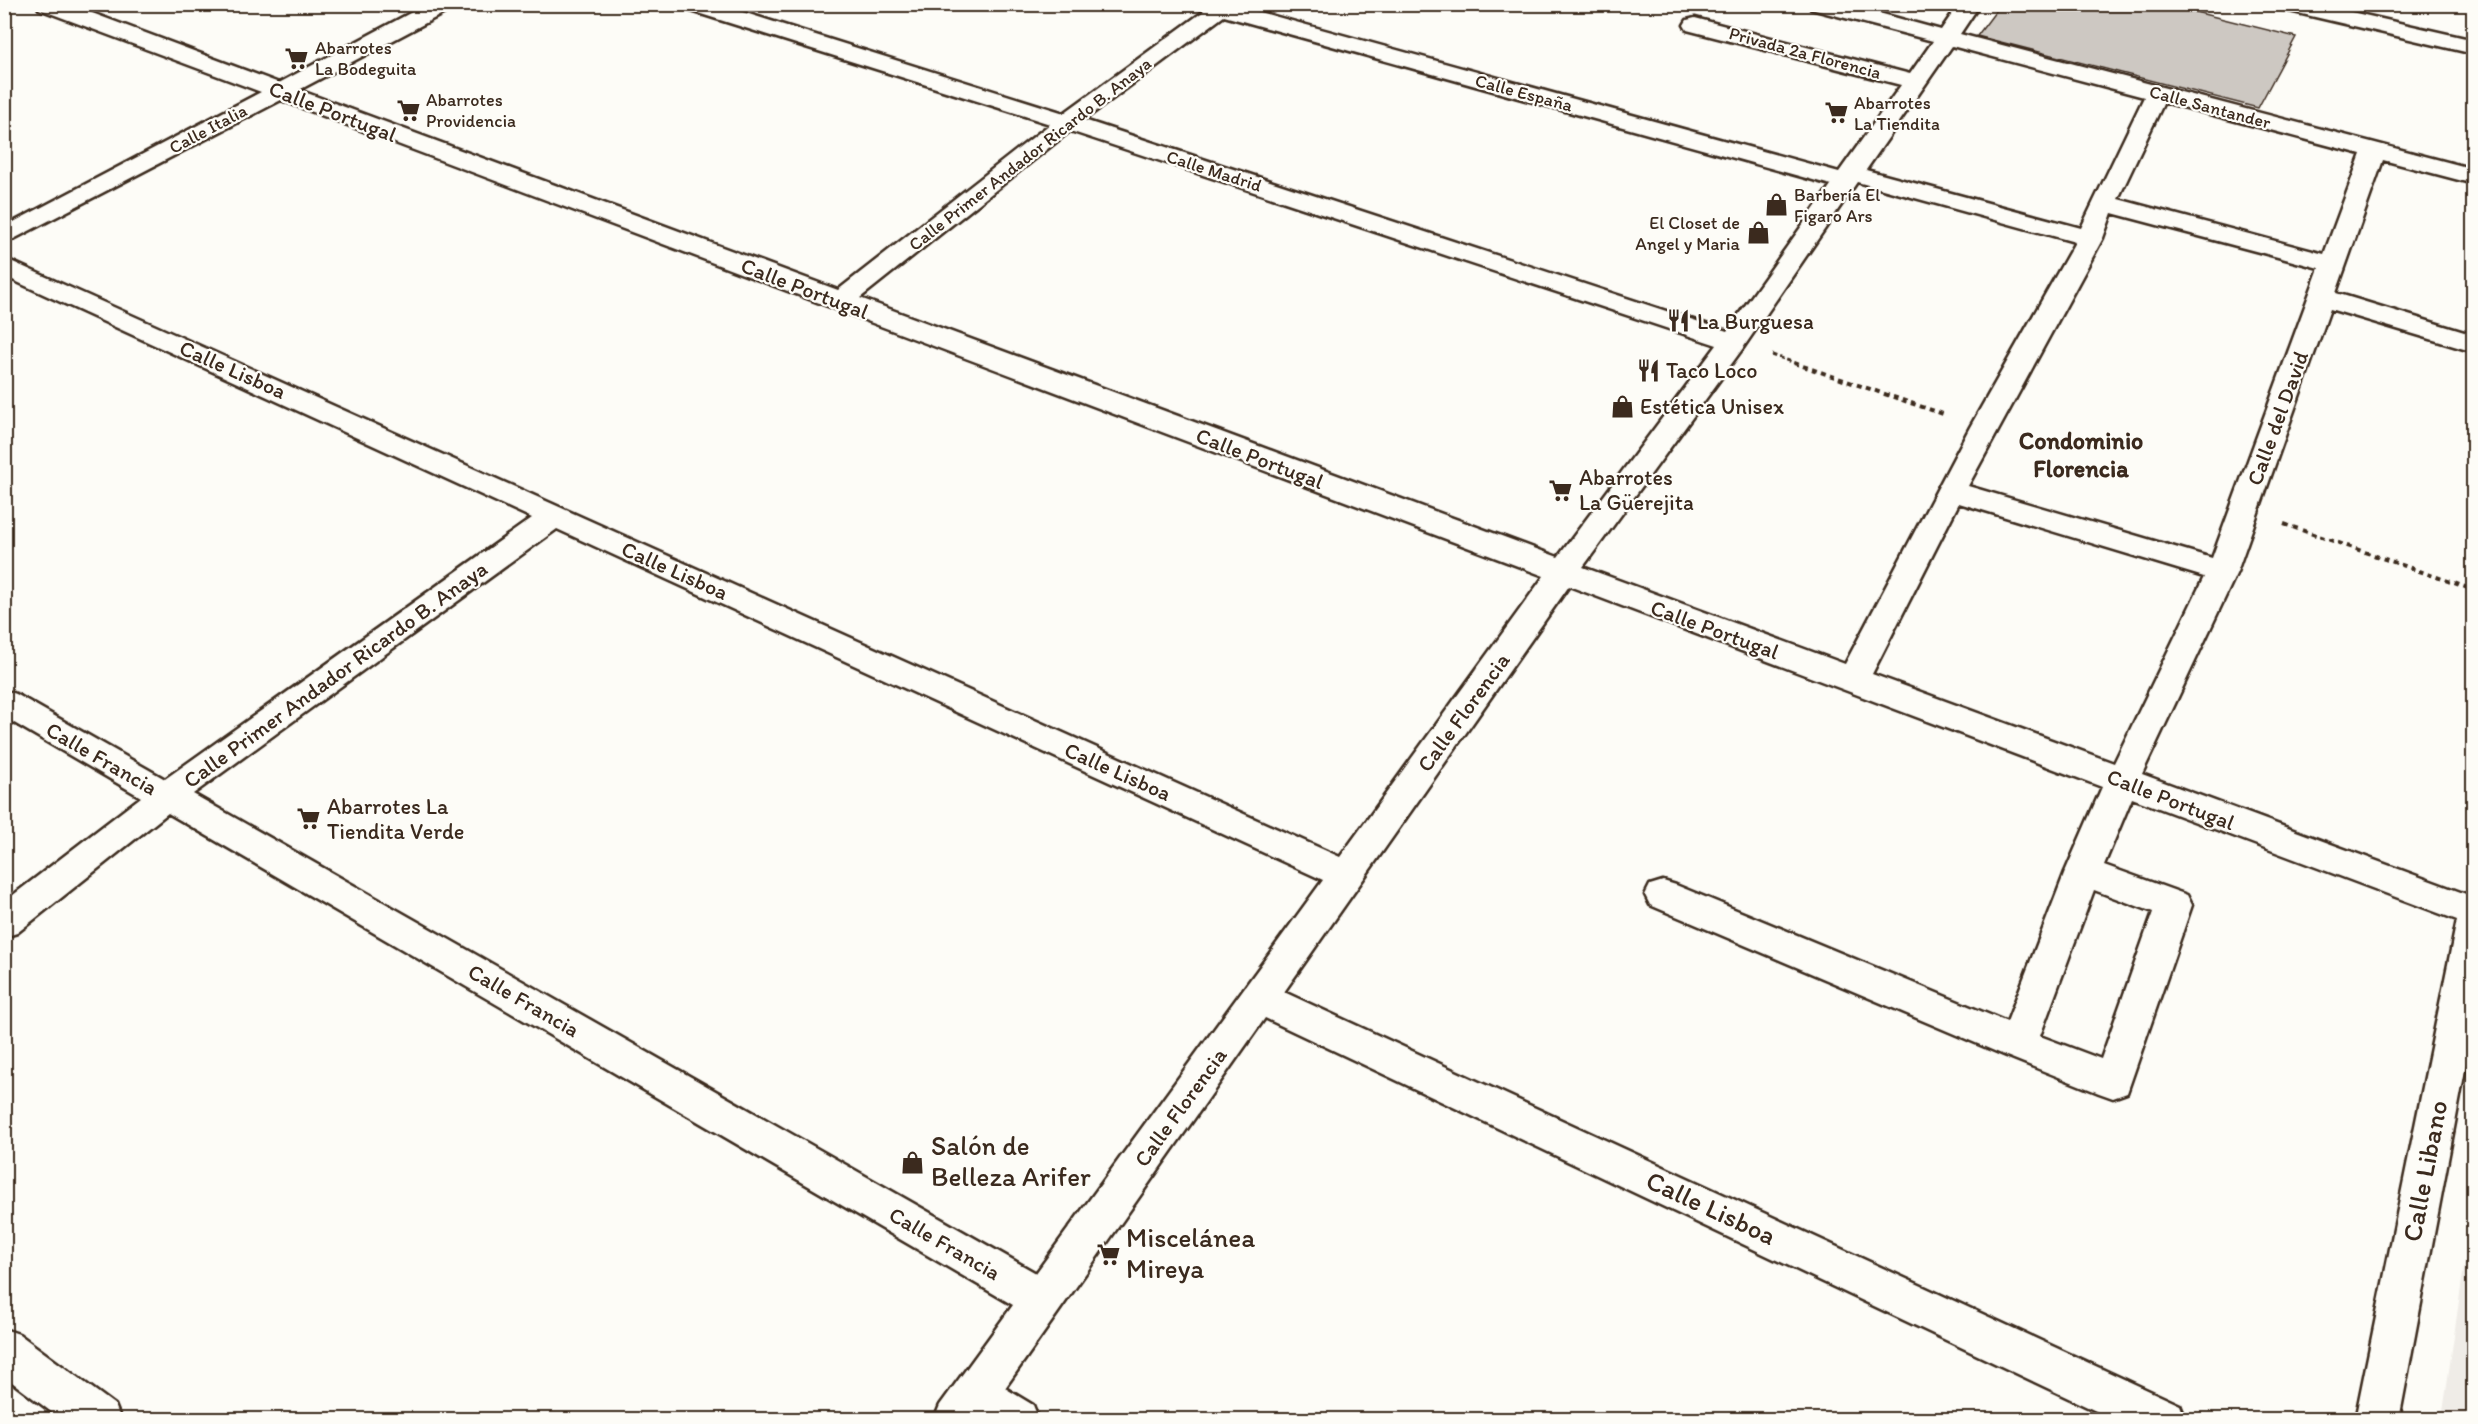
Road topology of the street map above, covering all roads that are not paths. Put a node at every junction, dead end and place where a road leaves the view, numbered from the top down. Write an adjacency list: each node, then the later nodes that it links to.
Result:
1 (47, 4): 12 (street, Calle Portugal)
2 (444, 4): 12 (street, Calle Italia)
3 (693, 4): 14 (street, Calle Madrid)
4 (1819, 4): 9 (street, Calle Santander)
5 (1970, 4): 9 (street, Calle Florencia)
6 (2293, 6): 10 (street)
7 (1212, 7): 14 (street, Calle Primer Andador Ricardo B. Anaya); 16 (street, Calle España)
8 (1695, 25): 11 (street, Privada 2a Florencia)
9 (1946, 38): 11 (street, Calle Florencia); 13 (street, Calle Santander)
10 (2474, 47)
11 (1915, 82): 16 (street, Calle Florencia)
12 (279, 92): 19 (street, Calle Italia); 24 (street, Calle Portugal)
13 (2157, 93): 15 (street, Calle Santander); 18 (street)
14 (1067, 122): 24 (street, Calle Primer Andador Ricardo B. Anaya); 25 (street, Calle Madrid)
15 (2375, 149): 17 (street, Calle Santander); 21 (street, Calle del David)
16 (1847, 177): 20 (street, Calle España); 25 (street, Calle Florencia)
17 (2474, 177)
18 (2103, 203): 20 (street); 21 (street)
19 (4, 237)
20 (2090, 238): 27 (street)
21 (2332, 264): 23 (street, Calle del David)
22 (4, 266): 28 (street, Calle Lisboa)
23 (2320, 297): 26 (street); 30 (street, Calle del David)
24 (841, 302): 29 (street, Calle Portugal)
25 (1733, 342): 29 (street, Calle Florencia)
26 (2474, 344)
27 (1951, 490): 30 (street); 31 (street)
28 (555, 516): 34 (street, Calle Primer Andador Ricardo B. Anaya); 36 (street, Calle Lisboa)
29 (1563, 572): 31 (street, Calle Portugal); 36 (street, Calle Florencia)
30 (2222, 572): 33 (street, Calle del David)
31 (1853, 680): 33 (street, Calle Portugal)
32 (4, 702): 34 (street, Calle Francia)
33 (2122, 781): 35 (street, Calle del David); 38 (street, Calle Portugal)
34 (167, 795): 40 (street, Calle Primer Andador Ricardo B. Anaya); 43 (street, Calle Francia)
35 (2083, 872): 42 (street, Calle del David); 42 (street)
36 (1347, 875): 41 (street, Calle Florencia)
37 (1663, 896): 42 (street)
38 (2474, 912)
39 (2474, 922): 49 (street, Calle Libano)
40 (4, 923)
41 (1258, 997): 43 (street, Calle Florencia); 48 (street, Calle Lisboa)
42 (2018, 1044)
43 (1042, 1299): 45 (street, Calle Florencia)
44 (4, 1349): 46 (street)
45 (965, 1407): 47 (street)
46 (99, 1419)
47 (1017, 1419)
48 (2164, 1419)
49 (2377, 1419)

